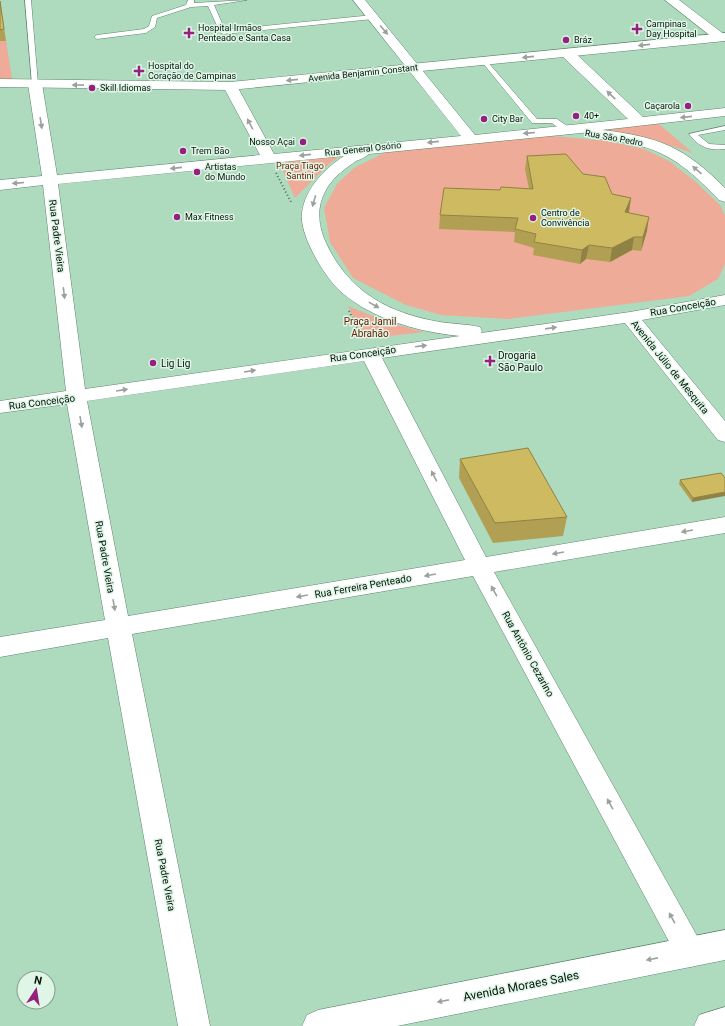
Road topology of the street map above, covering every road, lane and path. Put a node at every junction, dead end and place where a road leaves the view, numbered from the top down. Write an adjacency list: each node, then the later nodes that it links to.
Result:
1 (28, 0): 14 (lane)
2 (244, 0): 6 (lane)
3 (359, 0): 7 (main road)
4 (670, 0): 9 (main road)
5 (190, 2): 6 (lane); 8 (lane)
6 (210, 4): 7 (lane)
7 (373, 17): 12 (main road, one-way to 12)
8 (97, 36)
9 (723, 38): 10 (main road, Avenida Benjamin Constant, one-way to 10)
10 (567, 53): 11 (main road, Avenida Benjamin Constant, one-way to 11); 17 (main road, one-way to 10)
11 (484, 61): 12 (main road, Avenida Benjamin Constant); 19 (lane)
12 (414, 68): 15 (main road, Avenida Benjamin Constant, one-way to 15); 21 (main road)
13 (0, 83): 14 (main road, Avenida Benjamin Constant)
14 (35, 84): 15 (main road, Avenida Benjamin Constant, one-way to 14); 25 (main road, Rua Padre Vieira, one-way to 25)
15 (230, 86): 24 (main road, one-way to 15)
16 (725, 112): 17 (main road, Rua General Osório, one-way to 17)
17 (640, 122): 19 (main road, Rua General Osório)
18 (722, 128): 20 (lane); 22 (lane)
19 (562, 130): 21 (main road, Rua General Osório, one-way to 21); 27 (main road, Rua São Pedro, one-way to 19)
20 (725, 134)
21 (471, 139): 23 (main road, Rua General Osório, one-way to 23)
22 (725, 147)
23 (372, 148): 24 (main road, Rua General Osório, one-way to 24); 31 (main road, one-way to 31)
24 (268, 159): 25 (main road, Rua General Osório, one-way to 25)
25 (50, 180): 26 (main road, Rua General Osório, one-way to 26); 33 (main road, Rua Padre Vieira, one-way to 33)
26 (0, 185)
27 (725, 197)
28 (725, 291): 29 (main road)
29 (716, 301): 30 (main road, Rua Conceição)
30 (630, 317): 31 (main road, Rua Conceição, one-way to 30); 35 (main road, Avenida Júlio de Mesquita)
31 (512, 334): 32 (main road, Rua Conceição, one-way to 31)
32 (370, 353): 33 (main road, Rua Conceição, one-way to 32); 37 (main road, Rua Antônio Cezarino, one-way to 32)
33 (76, 397): 34 (main road, Rua Conceição); 38 (main road, Rua Padre Vieira, one-way to 38)
34 (0, 407)
35 (725, 435)
36 (725, 525): 37 (main road, Rua Ferreira Penteado, one-way to 37)
37 (480, 566): 38 (main road, Rua Ferreira Penteado, one-way to 38); 41 (main road, Rua Antônio Cezarino, one-way to 37)
38 (118, 628): 39 (main road, Rua Ferreira Penteado); 42 (main road, Rua Padre Vieira)
39 (0, 647)
40 (725, 945): 41 (main road, Avenida Moraes Sales)
41 (691, 952): 43 (main road, Avenida Moraes Sales, one-way to 43)
42 (194, 1026)
43 (318, 1026)

